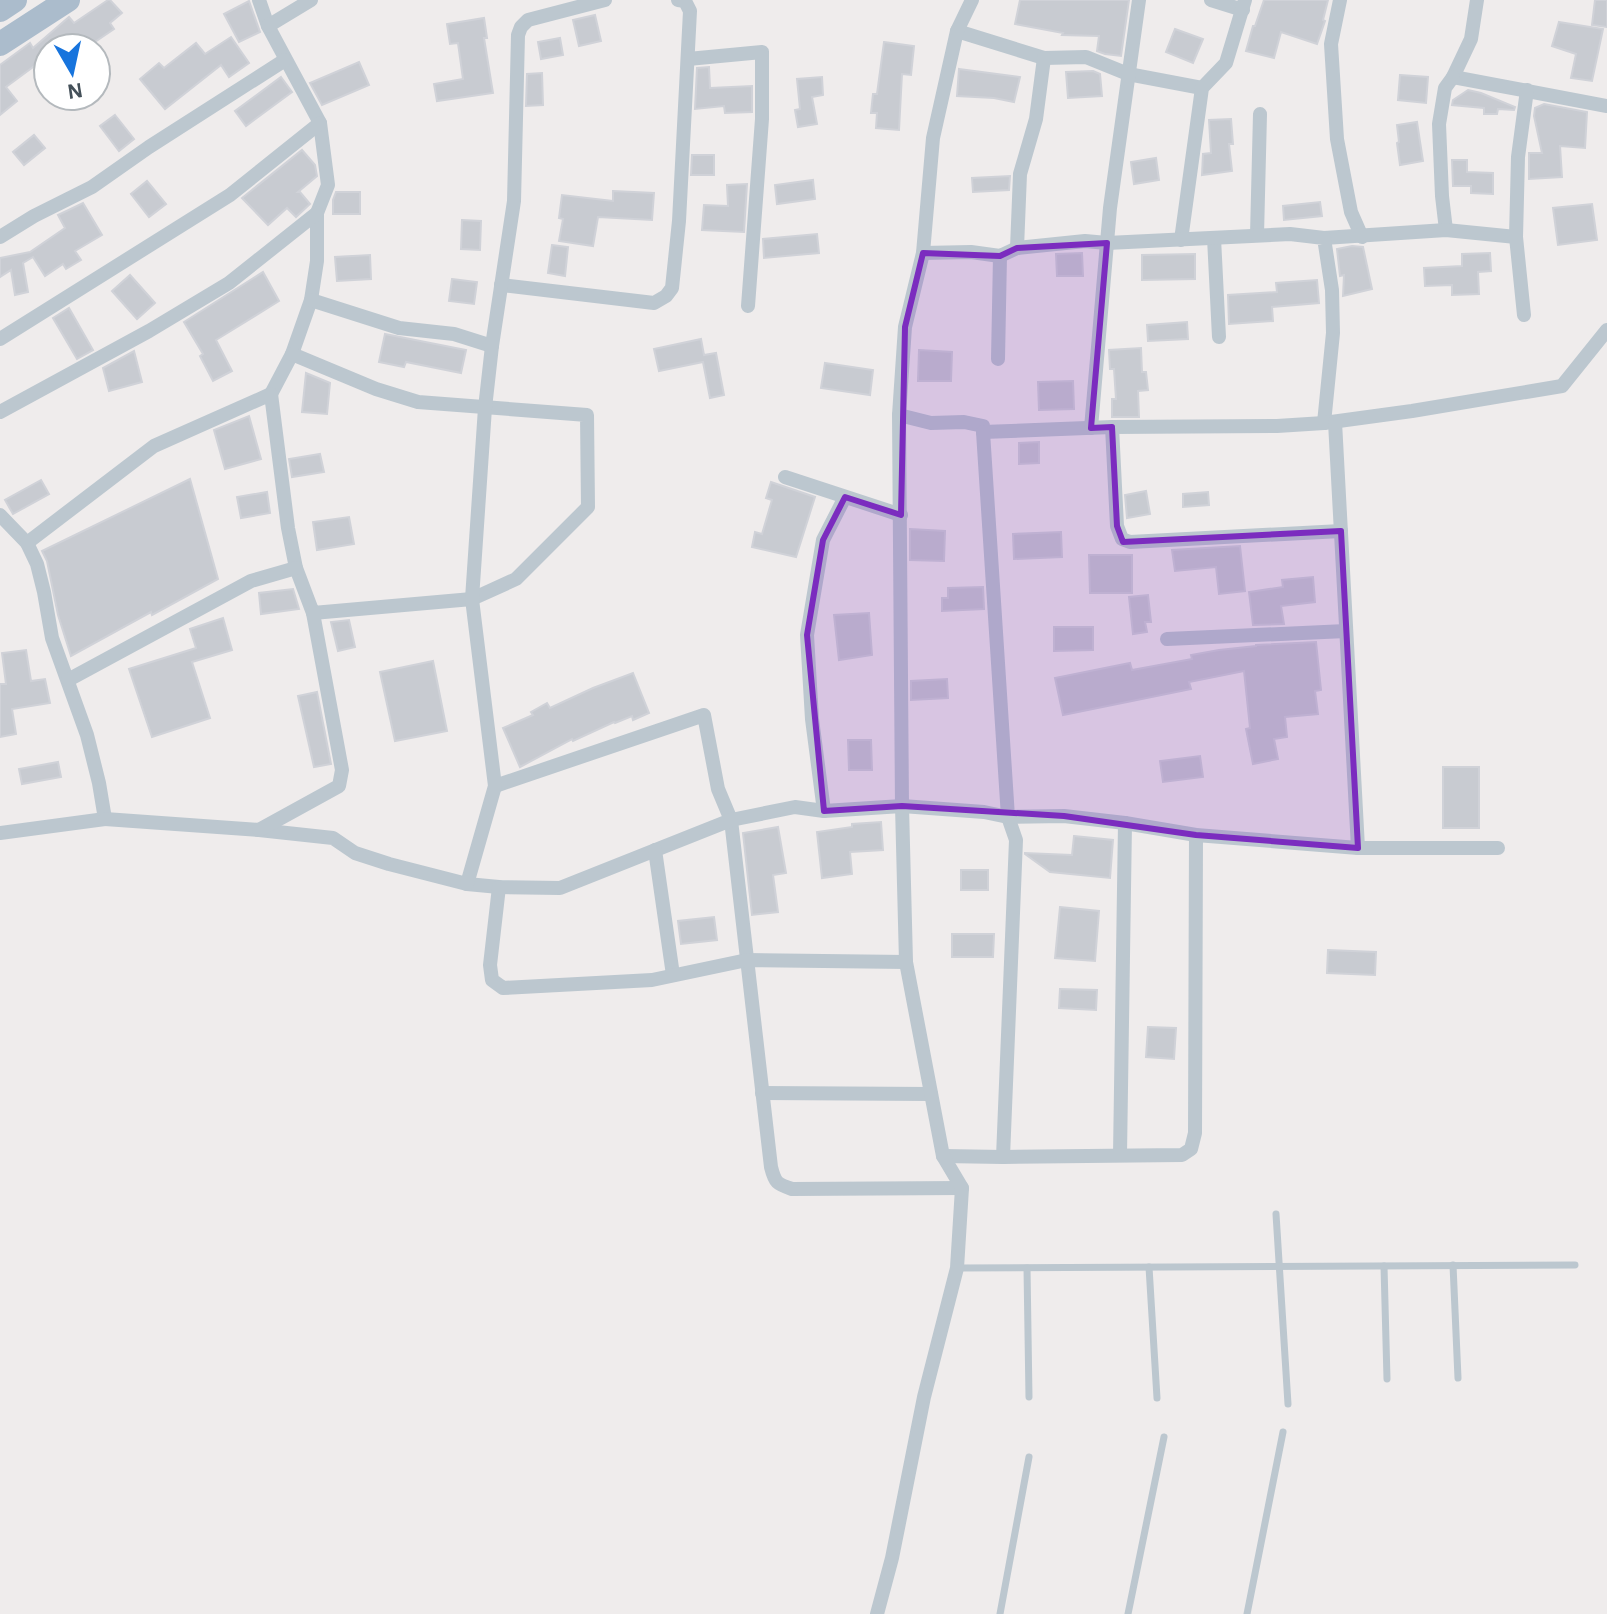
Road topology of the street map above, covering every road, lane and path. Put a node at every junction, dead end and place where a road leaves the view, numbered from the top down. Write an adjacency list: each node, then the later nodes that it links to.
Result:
1 (15, 0): 13 (main road)
2 (68, 0): 16 (main road)
3 (259, 0): 14 (street)
4 (311, 0): 14 (street)
5 (605, 0): 40 (street)
6 (678, 0): 18 (street)
7 (972, 0): 15 (street)
8 (1139, 0): 20 (street)
9 (1211, 0): 12 (street)
10 (1340, 0): 31 (street)
11 (1477, 0): 21 (street)
12 (1244, 5): 22 (street)
13 (0, 10)
14 (268, 26): 19 (street)
15 (957, 31): 17 (street); 38 (street)
16 (0, 44)
17 (1044, 58): 20 (street); 37 (street)
18 (688, 59): 40 (street); 42 (street)
19 (285, 60): 26 (street); 30 (street)
20 (1128, 74): 22 (street); 36 (street)
21 (1453, 77): 23 (street); 28 (street)
22 (1202, 88): 35 (street)
23 (1527, 90): 24 (street); 32 (street)
24 (1607, 106)
25 (1260, 114): 29 (street)
26 (320, 123): 27 (street); 46 (street)
27 (317, 213): 41 (street); 52 (street)
28 (1446, 230): 31 (street); 32 (street)
29 (1257, 235): 33 (street); 34 (street)
30 (0, 237)
31 (1362, 237): 34 (street)
32 (1516, 237): 43 (street)
33 (1214, 238): 35 (street); 45 (street)
34 (1324, 238): 54 (street)
35 (1181, 240): 36 (street)
36 (1107, 243): 37 (street); 56 (street)
37 (1017, 248): 39 (street)
38 (923, 253): 39 (street); 53 (street)
39 (1000, 256): 49 (street)
40 (501, 285): 47 (street)
41 (311, 300): 47 (street); 48 (street)
42 (748, 306)
43 (1524, 315)
44 (1607, 330): 54 (street)
45 (1219, 337)
46 (0, 339)
47 (492, 346): 51 (street)
48 (292, 354): 50 (street); 51 (street)
49 (998, 359)
50 (271, 394): 63 (street); 64 (street)
51 (485, 408): 65 (street); 65 (street)
52 (0, 412)
53 (899, 415): 57 (street); 60 (street)
54 (1329, 423): 55 (street); 62 (street)
55 (1112, 427): 56 (street); 62 (street)
56 (1091, 428): 57 (street)
57 (983, 432): 73 (street)
58 (785, 477): 59 (street)
59 (845, 497): 60 (street); 72 (street)
60 (901, 515): 71 (street)
61 (3, 521): 63 (street)
62 (1341, 531): 67 (street)
63 (27, 543): 69 (street)
64 (296, 568): 66 (street); 69 (street)
65 (472, 599): 66 (street); 70 (street)
66 (313, 613): 77 (street)
67 (1346, 631): 68 (street); 80 (street)
68 (1167, 639)
69 (68, 680): 74 (street)
70 (495, 786): 75 (street); 83 (street)
71 (902, 806): 72 (street); 73 (street); 86 (street)
72 (824, 811): 75 (street)
73 (1008, 817): 76 (street); 92 (street)
74 (105, 819): 77 (street); 78 (street)
75 (731, 820): 82 (street); 85 (street)
76 (1125, 823): 79 (street); 90 (street)
77 (259, 830): 83 (street)
78 (0, 833)
79 (1196, 835): 80 (street); 90 (street)
80 (1358, 848): 81 (street)
81 (1498, 848)
82 (655, 850): 84 (street); 87 (street)
83 (467, 884): 84 (street)
84 (499, 887): 87 (street)
85 (747, 960): 86 (street); 87 (street); 88 (street)
86 (906, 962): 89 (street)
87 (673, 975)
88 (762, 1093): 89 (street); 93 (street)
89 (931, 1094): 91 (street)
90 (1120, 1155): 92 (street)
91 (943, 1156): 92 (street); 93 (street)
92 (1003, 1157)
93 (962, 1188): 100 (street)
94 (1276, 1214): 97 (lane)
95 (1453, 1265): 96 (lane); 98 (lane); 102 (lane)
96 (1575, 1265)
97 (1278, 1266): 98 (lane); 99 (lane); 106 (lane)
98 (1384, 1266): 103 (lane)
99 (1149, 1267): 101 (lane); 105 (lane)
100 (957, 1268): 101 (lane); 110 (street)
101 (1027, 1268): 104 (lane)
102 (1458, 1378)
103 (1387, 1379)
104 (1029, 1397)
105 (1157, 1398)
106 (1288, 1404)
107 (1283, 1432): 113 (lane)
108 (1164, 1437): 112 (lane)
109 (1029, 1457): 111 (lane)
110 (877, 1614)
111 (1000, 1614)
112 (1128, 1614)
113 (1247, 1614)

